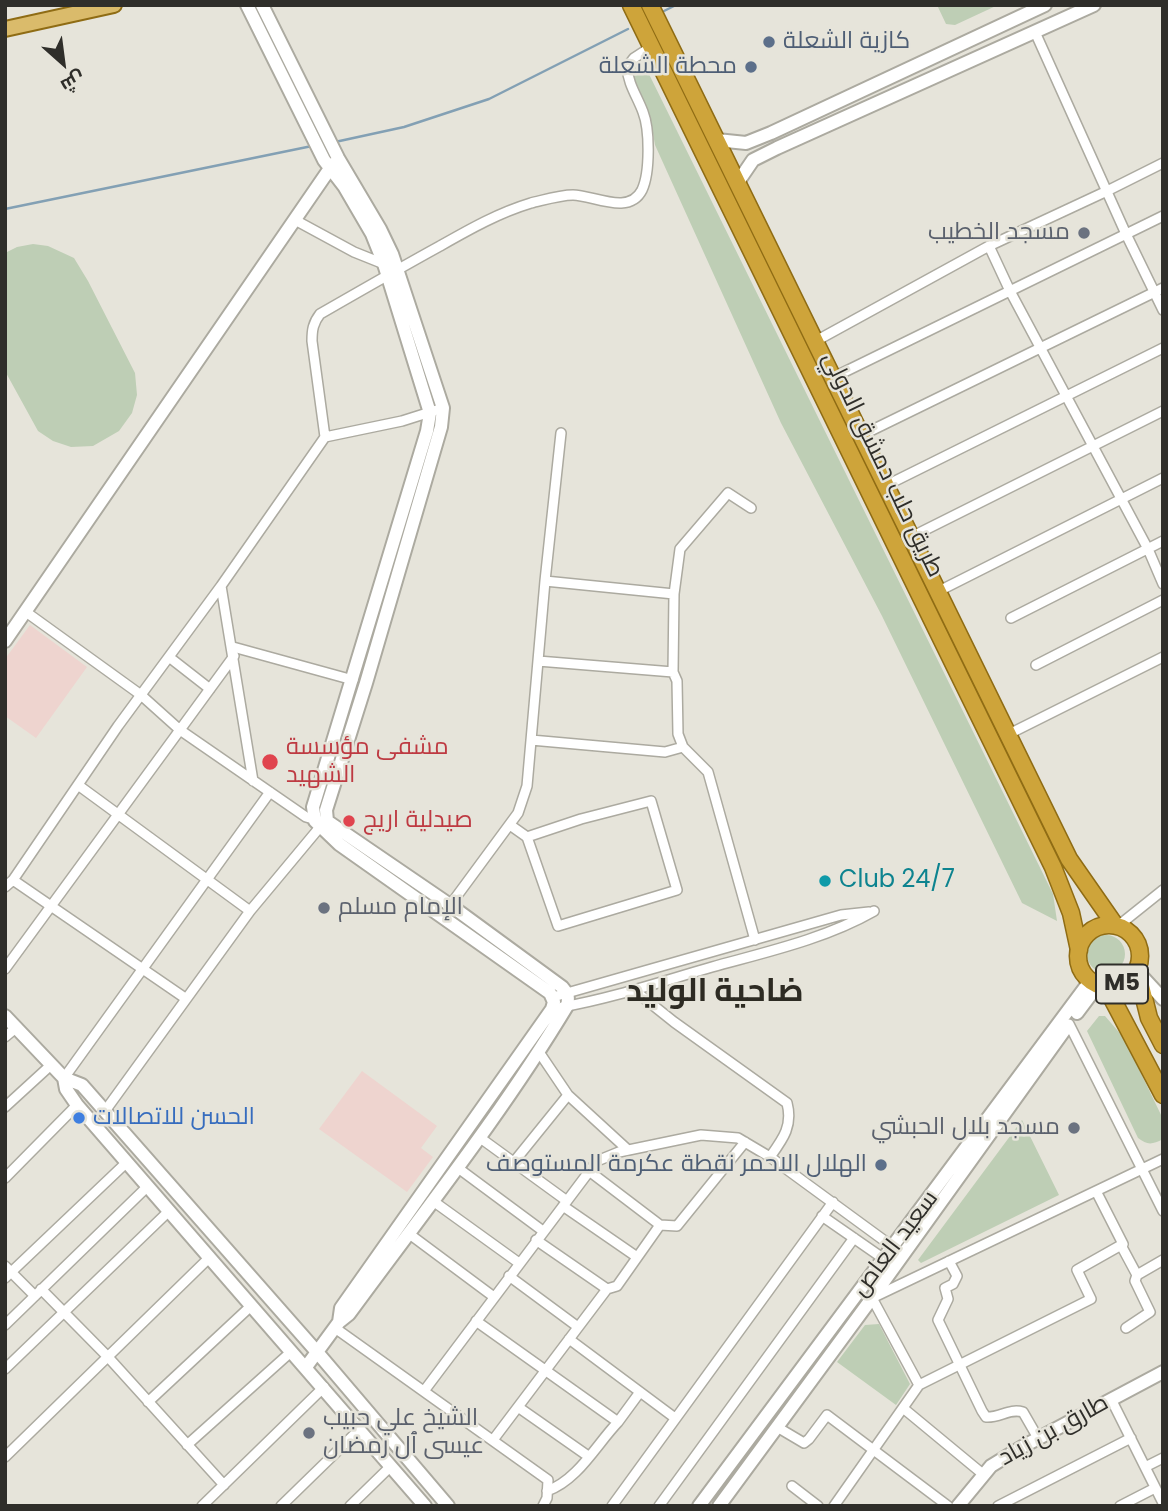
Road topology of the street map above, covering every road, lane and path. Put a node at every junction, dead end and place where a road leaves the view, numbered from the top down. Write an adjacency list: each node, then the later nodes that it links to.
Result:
1 (114, 5): 8 (main road)
2 (247, 5): 11 (street)
3 (262, 5): 11 (street)
4 (631, 5): 12 (highway, طريق حلب دمشق الدولي)
5 (650, 5): 13 (highway, طريق حلب دمشق الدولي)
6 (1045, 5): 13 (street)
7 (1094, 5): 10 (street)
8 (90, 8): 9 (main road)
9 (5, 29)
10 (1035, 32): 16 (street); 17 (street)
11 (270, 37): 14 (street)
12 (651, 47): 22 (street); 83 (highway, طريق حلب دمشق الدولي)
13 (718, 141): 16 (highway, طريق حلب دمشق الدولي)
14 (334, 163): 19 (street); 22 (street)
15 (1163, 163): 17 (street)
16 (738, 182): 26 (highway, طريق حلب دمشق الدولي)
17 (1107, 191): 20 (street); 21 (street)
18 (1163, 216): 20 (street)
19 (295, 220): 22 (street); 51 (street)
20 (1126, 234): 23 (street); 24 (street)
21 (989, 246): 24 (street); 26 (street)
22 (389, 270): 31 (street); 33 (street); 35 (street)
23 (1158, 290): 25 (street); 27 (street)
24 (1010, 291): 27 (street); 29 (street)
25 (1163, 310)
26 (814, 342): 29 (highway, طريق حلب دمشق الدولي)
27 (1041, 347): 30 (street); 36 (street)
28 (1163, 348): 30 (street)
29 (832, 378): 36 (highway, طريق حلب دمشق الدولي)
30 (1067, 396): 37 (street); 39 (street)
31 (443, 408): 33 (street); 71 (street)
32 (1163, 411): 37 (street)
33 (429, 412): 35 (street); 60 (street)
34 (561, 433): 45 (street)
35 (325, 436): 47 (street)
36 (860, 436): 39 (highway, طريق حلب دمشق الدولي)
37 (1093, 446): 40 (street); 42 (street)
38 (1163, 478): 40 (street)
39 (885, 486): 42 (highway, طريق حلب دمشق الدولي)
40 (1120, 500): 44 (street); 48 (street)
41 (751, 508): 49 (street)
42 (911, 537): 48 (highway, طريق حلب دمشق الدولي)
43 (1163, 541): 44 (street)
44 (1148, 549): 46 (street); 52 (street)
45 (545, 581): 49 (street); 57 (street)
46 (1163, 584)
47 (221, 586): 54 (street); 55 (street)
48 (937, 592): 64 (highway, طريق حلب دمشق الدولي)
49 (674, 594): 59 (street)
50 (1163, 600): 58 (street)
51 (26, 612): 53 (street); 62 (street)
52 (1011, 618)
53 (5, 642)
54 (234, 651): 60 (street); 61 (street); 67 (street)
55 (169, 657): 61 (street); 62 (street)
56 (1163, 657): 64 (street)
57 (538, 661): 59 (street); 65 (street)
58 (1036, 665)
59 (673, 671): 66 (street)
60 (353, 680): 71 (street)
61 (210, 689): 63 (street)
62 (141, 695): 63 (street); 68 (street)
63 (180, 730): 67 (street); 70 (street)
64 (1009, 734): 81 (highway, طريق حلب دمشق الدولي)
65 (531, 740): 66 (street); 72 (street)
66 (683, 747): 82 (street)
67 (253, 780): 69 (street)
68 (78, 785): 70 (street); 75 (street)
69 (270, 792): 71 (street); 74 (street)
70 (118, 814): 74 (street); 77 (street)
71 (321, 823): 78 (street); 79 (street); 80 (street)
72 (510, 824): 73 (street); 78 (street)
73 (527, 838): 73 (street)
74 (207, 880): 79 (street); 85 (street)
75 (9, 883): 77 (street)
76 (1161, 893): 81 (street)
77 (52, 904): 84 (street); 85 (street)
78 (450, 905): 80 (street); 91 (street)
79 (250, 911): 89 (street)
80 (441, 916): 92 (street)
81 (1117, 926): 83 (highway, M5); 86 (highway, M5)
82 (755, 940): 88 (street); 91 (street)
83 (1079, 950): 87 (highway, M5)
84 (5, 969)
85 (144, 969): 89 (street); 100 (street)
86 (1137, 970): 87 (highway, M5); 90 (street); 97 (highway)
87 (1098, 984): 94 (street); 102 (highway); 130 (street, سعيد العاص)
88 (634, 990): 91 (street); 109 (street)
89 (186, 998): 105 (street)
90 (1163, 999)
91 (567, 1000): 92 (street); 98 (street)
92 (553, 1003): 149 (street)
93 (5, 1016): 95 (street)
94 (1069, 1024): 114 (street); 144 (street)
95 (17, 1027): 96 (street); 99 (street)
96 (5, 1037)
97 (1163, 1045)
98 (539, 1052): 101 (street); 106 (street)
99 (52, 1064): 100 (street); 104 (street)
100 (64, 1078): 103 (street); 105 (street)
101 (568, 1095): 108 (street); 112 (street)
102 (1163, 1095)
103 (77, 1105): 111 (street); 116 (street)
104 (5, 1107)
105 (105, 1111): 154 (street)
106 (479, 1138): 112 (street); 113 (street)
107 (745, 1142): 108 (street); 109 (street); 125 (street)
108 (628, 1150): 115 (street)
109 (770, 1157): 120 (street)
110 (1163, 1159): 114 (street)
111 (127, 1162): 117 (street); 138 (street)
112 (513, 1163): 121 (street)
113 (458, 1168): 119 (street); 126 (street)
114 (1141, 1168): 118 (street); 123 (street)
115 (589, 1171): 121 (street); 125 (street)
116 (5, 1178)
117 (148, 1186): 122 (street); 142 (street)
118 (1096, 1191): 131 (street); 135 (street)
119 (433, 1201): 127 (street); 137 (street)
120 (833, 1202): 124 (street); 130 (street)
121 (565, 1203): 126 (street); 133 (street)
122 (169, 1211): 132 (street); 146 (street)
123 (1163, 1211)
124 (822, 1216): 128 (street); 169 (street)
125 (660, 1225): 133 (street)
126 (543, 1231): 129 (street)
127 (408, 1234): 143 (street); 149 (street)
128 (855, 1238): 134 (street); 197 (street)
129 (537, 1240): 137 (street); 141 (street)
130 (893, 1247): 134 (street, سعيد العاص)
131 (1122, 1247): 139 (street); 156 (street)
132 (210, 1257): 145 (street); 155 (street)
133 (637, 1257): 141 (street)
134 (884, 1259): 198 (street, سعيد العاص)
135 (949, 1261): 144 (street); 156 (street)
136 (1163, 1261): 139 (street)
137 (519, 1264): 140 (street)
138 (7, 1272): 142 (street)
139 (1137, 1275): 151 (street)
140 (509, 1276): 143 (street); 150 (street)
141 (607, 1289): 150 (street)
142 (38, 1293): 146 (street); 148 (street)
143 (494, 1297): 147 (street)
144 (872, 1298): 161 (street); 171 (street)
145 (251, 1305): 153 (street); 166 (street)
146 (64, 1313): 155 (street); 158 (street)
147 (476, 1321): 159 (street); 163 (street)
148 (5, 1325)
149 (337, 1325): 154 (street); 163 (street)
150 (578, 1327): 152 (street)
151 (1126, 1328)
152 (569, 1339): 159 (street); 164 (street)
153 (292, 1351): 157 (street); 176 (street)
154 (317, 1352): 157 (street); 194 (street)
155 (108, 1357): 166 (street); 179 (street)
156 (961, 1365): 161 (street); 173 (street)
157 (306, 1367): 162 (street)
158 (5, 1369)
159 (546, 1369): 167 (street); 170 (street)
160 (1163, 1372): 165 (street, طارق بن زياد)
161 (919, 1385): 168 (street)
162 (324, 1387): 172 (street); 184 (street)
163 (424, 1391): 175 (street)
164 (640, 1392): 169 (street); 170 (street)
165 (1111, 1399): 173 (street, طارق بن زياد); 174 (street)
166 (148, 1402): 176 (street)
167 (518, 1408): 175 (street); 178 (street)
168 (902, 1408): 177 (street); 183 (street)
169 (675, 1418): 196 (street)
170 (618, 1422): 178 (street)
171 (777, 1427): 177 (street); 199 (street)
172 (360, 1429): 181 (street); 192 (street)
173 (1038, 1438): 183 (street, طارق بن زياد)
174 (1131, 1438): 182 (street); 190 (street)
175 (493, 1440): 187 (street)
176 (187, 1445): 184 (street)
177 (875, 1449): 201 (street); 202 (street)
178 (588, 1456): 187 (street)
179 (5, 1457)
180 (1163, 1458): 182 (street)
181 (391, 1466): 189 (street); 193 (street)
182 (1145, 1467): 186 (street)
183 (984, 1475): 203 (street, طارق بن زياد)
184 (224, 1485): 191 (street)
185 (792, 1486): 200 (street)
186 (1155, 1488): 188 (street); 204 (street)
187 (547, 1492): 195 (street)
188 (1163, 1503)
189 (421, 1504)
190 (1003, 1505)
191 (202, 1506)
192 (281, 1506)
193 (350, 1506)
194 (448, 1506)
195 (543, 1506)
196 (612, 1506)
197 (659, 1506)
198 (699, 1506)
199 (719, 1506)
200 (818, 1506)
201 (834, 1506)
202 (948, 1506)
203 (958, 1506)
204 (1120, 1506)

